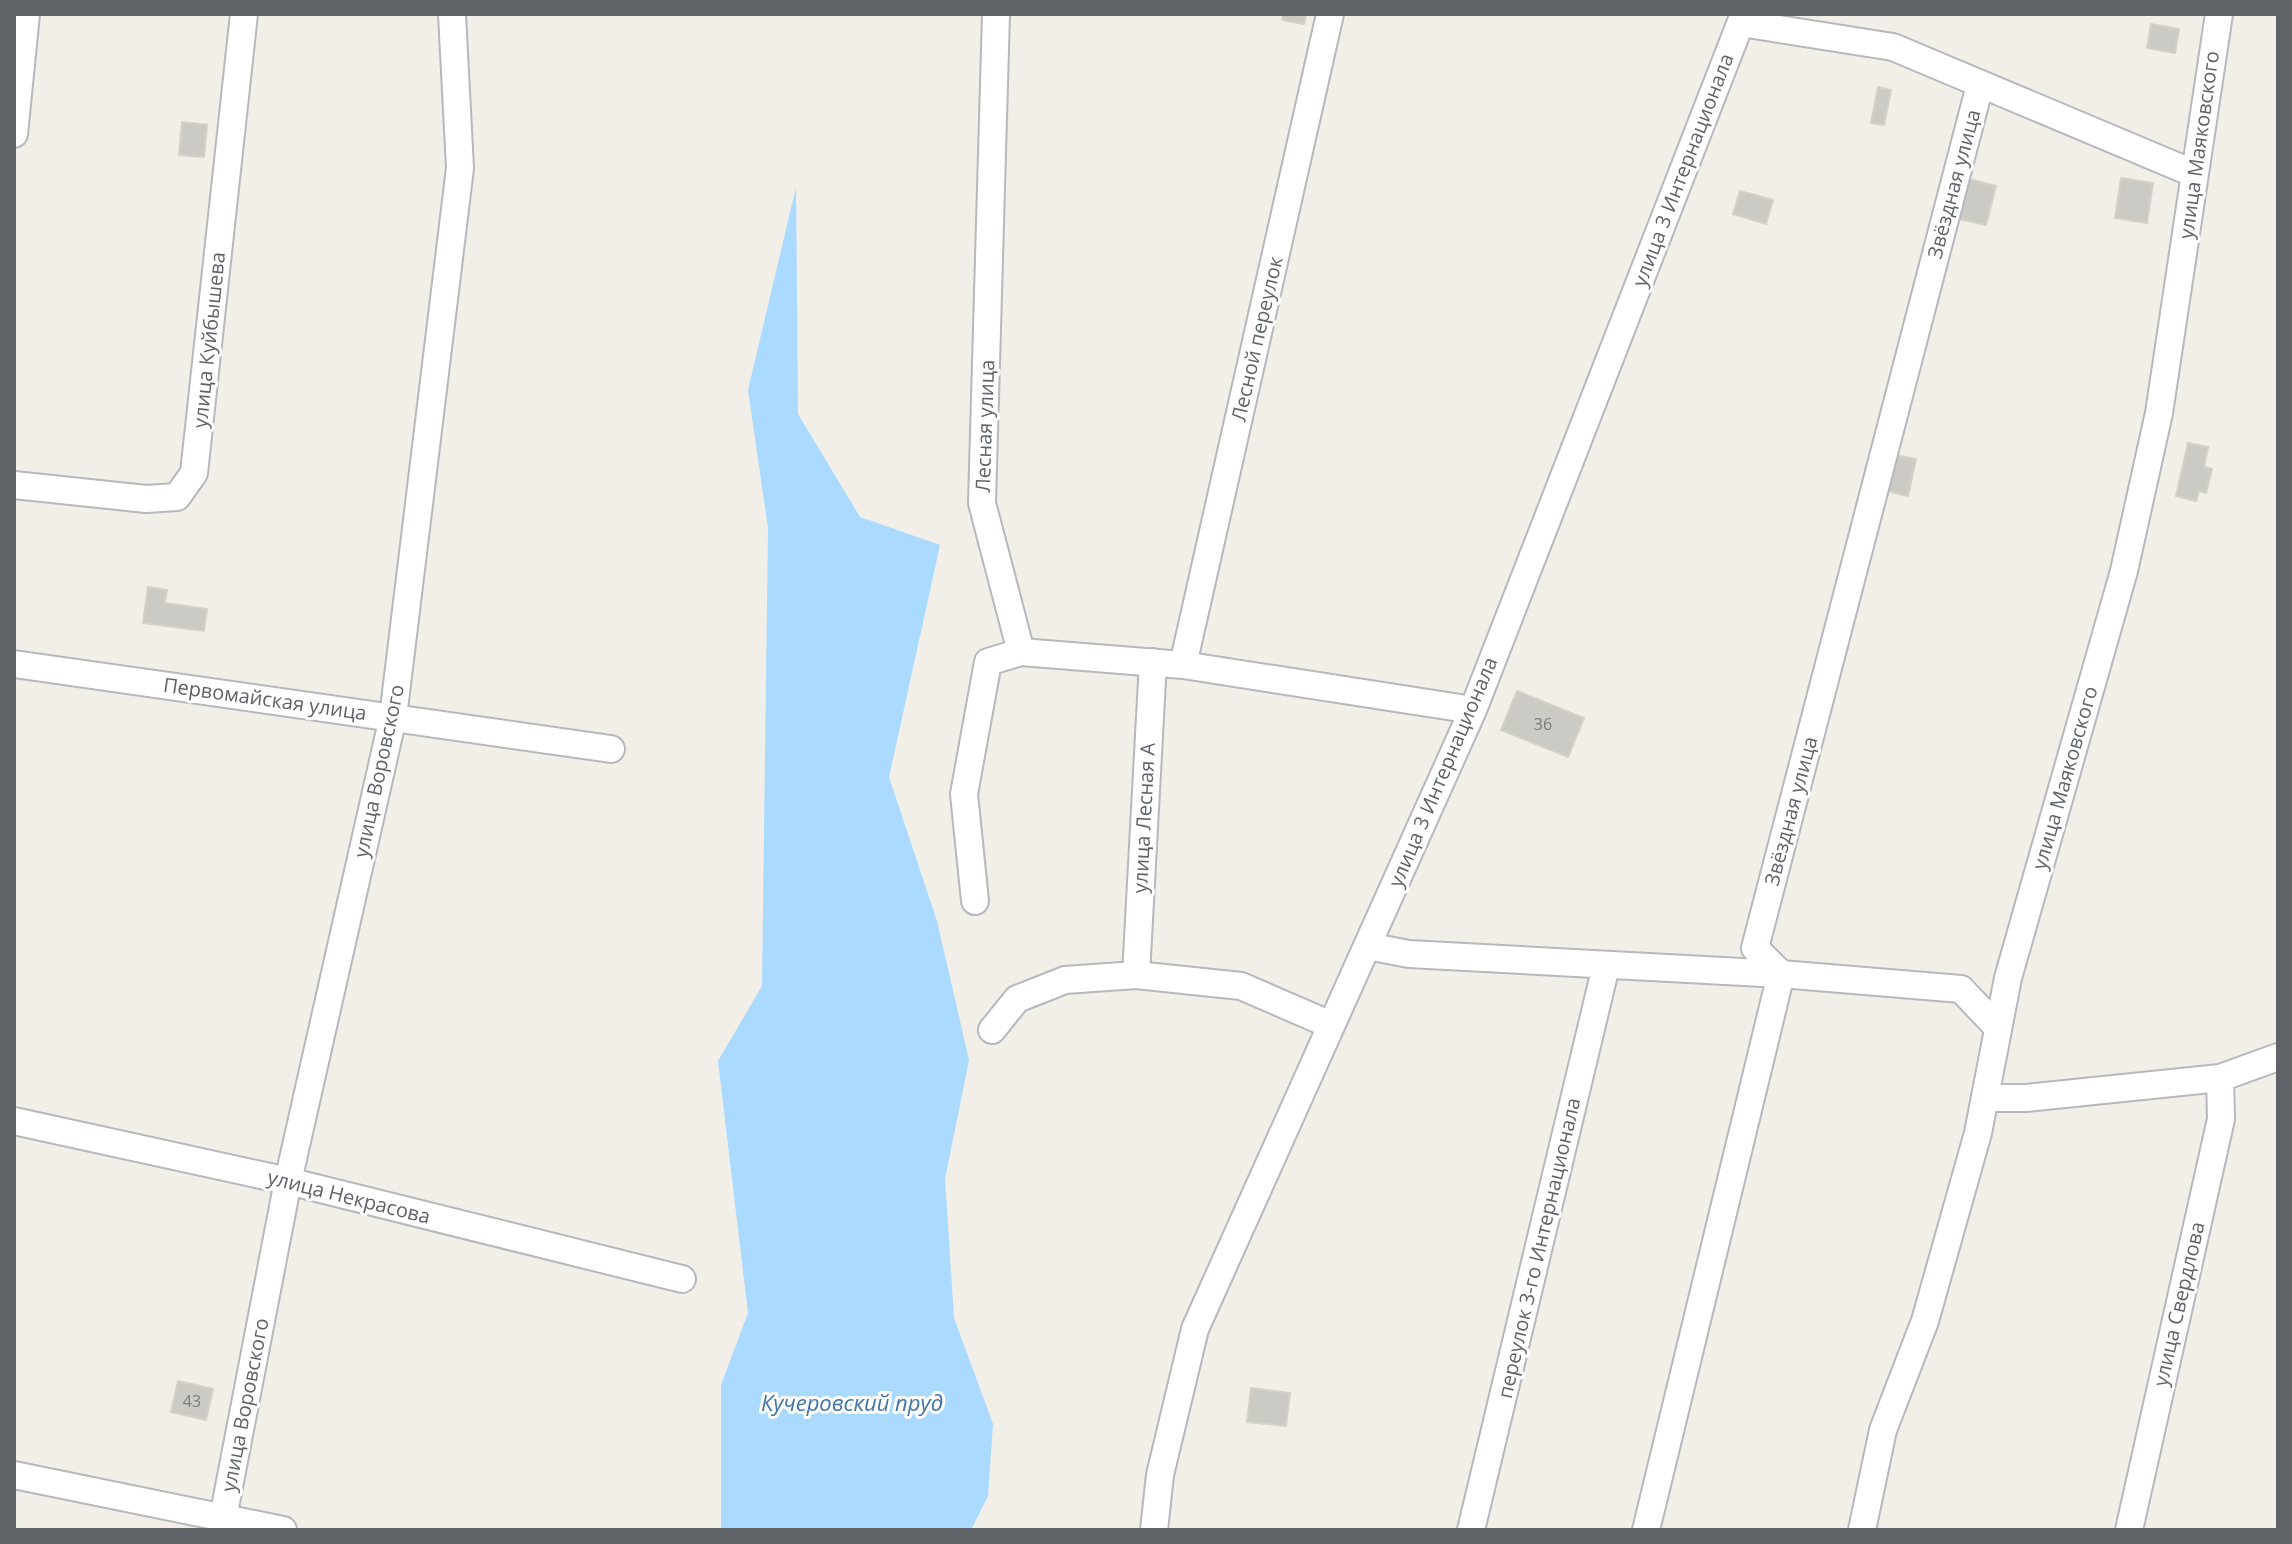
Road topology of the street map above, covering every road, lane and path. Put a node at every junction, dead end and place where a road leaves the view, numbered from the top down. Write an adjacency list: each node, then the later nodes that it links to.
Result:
1 (26, 14): 9 (street)
2 (244, 14): 11 (street, улица Куйбышева)
3 (452, 14): 17 (street, улица Воровского)
4 (996, 14): 12 (street, Лесная улица)
5 (1330, 14): 15 (street, Лесной переулок)
6 (2219, 14): 10 (street, улица Маяковского)
7 (1742, 18): 8 (street); 16 (street, улица 3 Интернационала)
8 (1980, 85): 10 (street); 22 (street, Звёздная улица)
9 (14, 134)
10 (2195, 174): 25 (street, улица Маяковского)
11 (14, 485)
12 (1021, 652): 13 (street); 19 (street)
13 (1153, 662): 15 (street); 23 (street, улица Лесная А)
14 (14, 664): 17 (street, Первомайская улица)
15 (1183, 665): 16 (street)
16 (1473, 710): 20 (street, улица 3 Интернационала)
17 (393, 717): 18 (street, Первомайская улица); 31 (street, улица Воровского)
18 (611, 749)
19 (975, 901)
20 (1367, 946): 21 (street); 24 (street, улица 3 Интернационала)
21 (1606, 966): 22 (street); 37 (street, переулок 3-го Интернационала)
22 (1781, 974): 25 (street); 38 (street)
23 (1136, 975): 24 (street); 26 (street)
24 (1331, 1025): 36 (street, улица 3 Интернационала)
25 (1998, 1028): 29 (street, улица Маяковского)
26 (992, 1030)
27 (2278, 1057): 28 (street)
28 (2220, 1078): 29 (street); 40 (street, улица Свердлова)
29 (1985, 1098): 39 (street, улица Маяковского)
30 (14, 1121): 31 (street, улица Некрасова)
31 (288, 1181): 32 (street, улица Некрасова); 34 (street, улица Воровского)
32 (682, 1279)
33 (14, 1475): 34 (street)
34 (223, 1518): 35 (street)
35 (283, 1530)
36 (1154, 1530)
37 (1471, 1530)
38 (1646, 1530)
39 (1862, 1530)
40 (2129, 1530)

